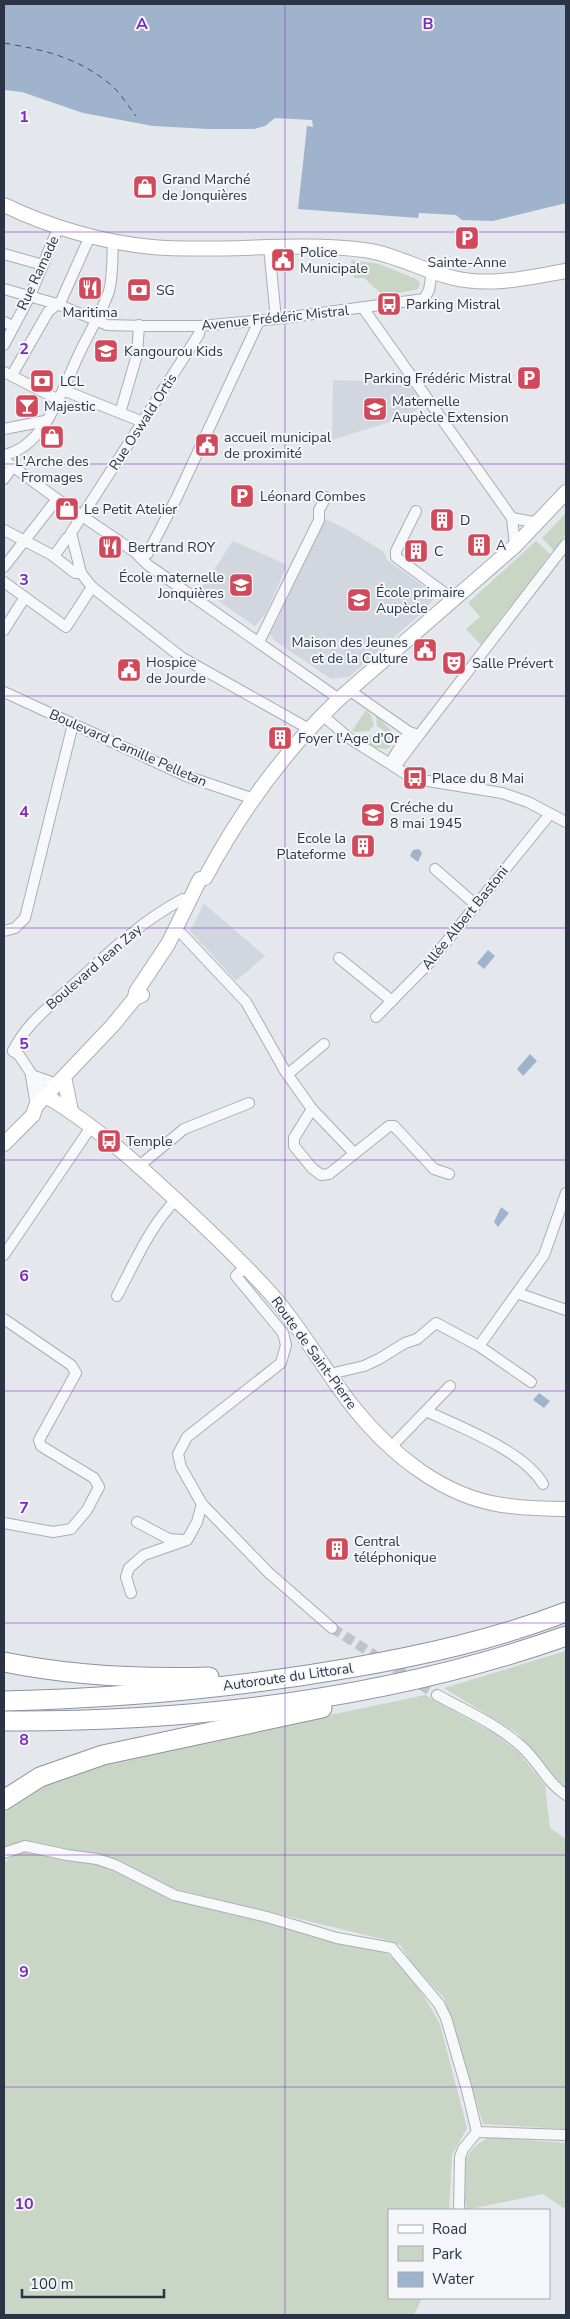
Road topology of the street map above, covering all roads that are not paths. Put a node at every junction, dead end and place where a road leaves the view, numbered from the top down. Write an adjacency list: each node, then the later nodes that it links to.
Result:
1 (4, 206): 2 (main road)
2 (59, 226): 3 (main road); 7 (street, Rue Ramade)
3 (90, 236): 4 (main road); 12 (street)
4 (113, 242): 5 (main road); 15 (street)
5 (269, 248): 9 (main road); 14 (street)
6 (4, 254): 7 (street)
7 (43, 266): 11 (street, Rue Ramade)
8 (566, 271): 9 (main road)
9 (432, 272): 13 (street, Avenue Frédéric Mistral)
10 (4, 289): 11 (street, Avenue Frédéric Mistral)
11 (30, 296): 12 (street, Avenue Frédéric Mistral); 17 (street, Rue Ramade)
12 (57, 304): 15 (street, Avenue Frédéric Mistral); 21 (street)
13 (363, 308): 14 (street, Avenue Frédéric Mistral); 36 (street)
14 (276, 319): 16 (street, Avenue Frédéric Mistral)
15 (97, 320): 18 (street, Avenue Frédéric Mistral); 22 (street)
16 (259, 321): 19 (street, Avenue Frédéric Mistral); 45 (street)
17 (9, 324): 20 (street, Rue Ramade)
18 (139, 325): 19 (street, Avenue Frédéric Mistral); 23 (street)
19 (200, 326): 25 (street, Rue Oswald Ortis)
20 (4, 345)
21 (8, 374): 22 (street)
22 (61, 395): 23 (street); 24 (street)
23 (120, 413): 25 (street)
24 (45, 421): 26 (street); 27 (street)
25 (143, 422): 35 (street, Rue Oswald Ortis)
26 (4, 429)
27 (4, 455)
28 (4, 460): 29 (street)
29 (13, 466): 30 (street); 33 (street)
30 (4, 478)
31 (566, 492): 37 (main road)
32 (326, 497): 54 (street)
33 (57, 500): 35 (street); 40 (street)
34 (416, 511): 52 (street)
35 (82, 516): 39 (street, Rue Oswald Ortis); 45 (street)
36 (512, 518): 37 (street); 42 (street)
37 (538, 523): 42 (main road)
38 (4, 530): 40 (street)
39 (71, 537): 43 (street, Rue Oswald Ortis); 48 (street)
40 (25, 540): 43 (street); 47 (street)
41 (566, 544): 44 (street)
42 (515, 546): 52 (main road)
43 (53, 556): 48 (street)
44 (556, 557): 46 (street); 60 (street)
45 (141, 558): 54 (street)
46 (566, 562)
47 (4, 567)
48 (81, 573): 50 (street)
49 (4, 582): 51 (street)
50 (92, 587): 51 (street); 59 (street)
51 (25, 598): 53 (street)
52 (454, 600): 56 (main road)
53 (4, 630)
54 (259, 642): 56 (street)
55 (4, 692): 58 (street, Boulevard Camille Pelletan)
56 (344, 695): 57 (main road); 60 (street)
57 (322, 715): 59 (main road); 61 (street)
58 (73, 724): 62 (street, Boulevard Camille Pelletan); 68 (street)
59 (309, 729): 62 (main road)
60 (414, 733): 61 (street)
61 (392, 765): 63 (street)
62 (254, 799): 66 (main road)
63 (550, 814): 64 (street); 67 (street, Allée Albert Bastoni)
64 (566, 822)
65 (435, 869): 67 (street)
66 (193, 903): 69 (main road); 74 (street, Boulevard Jean Zay)
67 (476, 905): 71 (street, Allée Albert Bastoni)
68 (4, 931)
69 (178, 932): 75 (street); 77 (main road)
70 (339, 958): 71 (street)
71 (392, 1001): 72 (street, Allée Albert Bastoni)
72 (376, 1018)
73 (324, 1044): 75 (street)
74 (8, 1053): 76 (street)
75 (288, 1074): 81 (street)
76 (31, 1075): 77 (street); 78 (street); 80 (street)
77 (61, 1080): 78 (main road); 82 (main road)
78 (46, 1096): 80 (main road); 82 (main road, Route de Saint-Pierre)
79 (249, 1103): 87 (street)
80 (36, 1106): 84 (main road); 85 (main road)
81 (312, 1109): 86 (street); 86 (street)
82 (71, 1111): 83 (main road, Route de Saint-Pierre)
83 (91, 1128): 87 (main road, Route de Saint-Pierre); 91 (street)
84 (4, 1133)
85 (4, 1144)
86 (354, 1153): 88 (street)
87 (139, 1166): 90 (main road, Route de Saint-Pierre)
88 (449, 1174)
89 (566, 1193): 93 (street)
90 (176, 1200): 92 (main road, Route de Saint-Pierre); 94 (street)
91 (4, 1255)
92 (245, 1267): 98 (main road, Route de Saint-Pierre); 104 (street)
93 (517, 1293): 95 (street); 97 (street)
94 (117, 1296)
95 (566, 1310)
96 (4, 1319): 107 (street)
97 (479, 1346): 98 (street); 99 (street)
98 (330, 1374): 102 (main road, Route de Saint-Pierre)
99 (531, 1382)
100 (450, 1386): 101 (street)
101 (426, 1411): 102 (street); 103 (street)
102 (390, 1448): 105 (main road, Route de Saint-Pierre)
103 (543, 1484)
104 (202, 1504): 108 (street); 111 (street)
105 (566, 1509)
106 (137, 1522): 108 (street)
107 (4, 1524)
108 (183, 1540): 109 (street)
109 (131, 1594)
110 (566, 1612): 113 (highway, Autoroute du Littoral)
111 (332, 1628)
112 (566, 1636): 115 (highway, Autoroute du Littoral)
113 (414, 1656): 114 (highway); 117 (highway, Autoroute du Littoral)
114 (4, 1662)
115 (476, 1665): 118 (highway, Autoroute du Littoral); 120 (highway)
116 (437, 1695): 119 (street)
117 (4, 1701)
118 (4, 1721)
119 (566, 1795)
120 (4, 1800)
121 (4, 1853): 122 (street)
122 (477, 2132): 123 (street); 124 (street)
123 (566, 2136)
124 (459, 2209)

